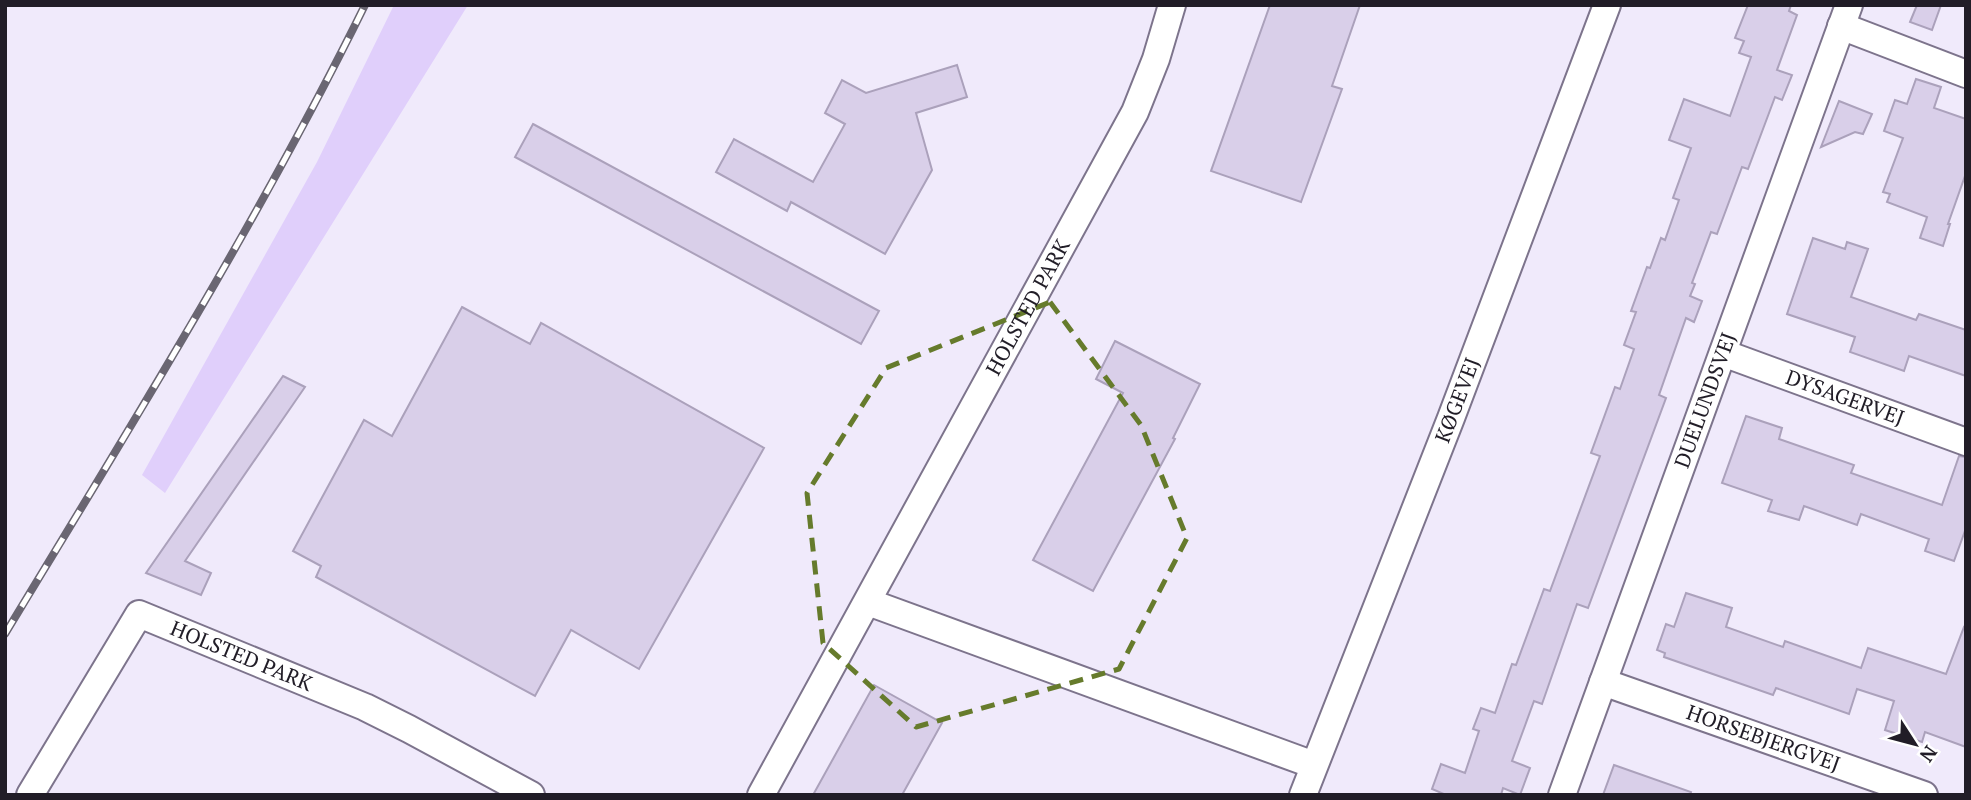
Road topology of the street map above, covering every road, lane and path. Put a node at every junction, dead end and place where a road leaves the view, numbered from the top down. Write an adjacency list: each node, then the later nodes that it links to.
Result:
1 (1171, 5): 7 (street, HOLSTED PARK)
2 (1608, 5): 9 (street, KØGEVEJ)
3 (1845, 16): 4 (street); 5 (street, DUELUNDSVEJ)
4 (1966, 74)
5 (1723, 353): 6 (street, DYSAGERVEJ); 8 (street, DUELUNDSVEJ)
6 (1966, 442)
7 (867, 602): 9 (street); 12 (street, HOLSTED PARK)
8 (1603, 682): 14 (street, DUELUNDSVEJ); 15 (street, HORSEBJERGVEJ)
9 (1314, 765): 13 (street, KØGEVEJ)
10 (30, 795): 11 (street, HOLSTED PARK)
11 (531, 795)
12 (761, 795)
13 (1303, 795)
14 (1562, 795)
15 (1924, 795)

